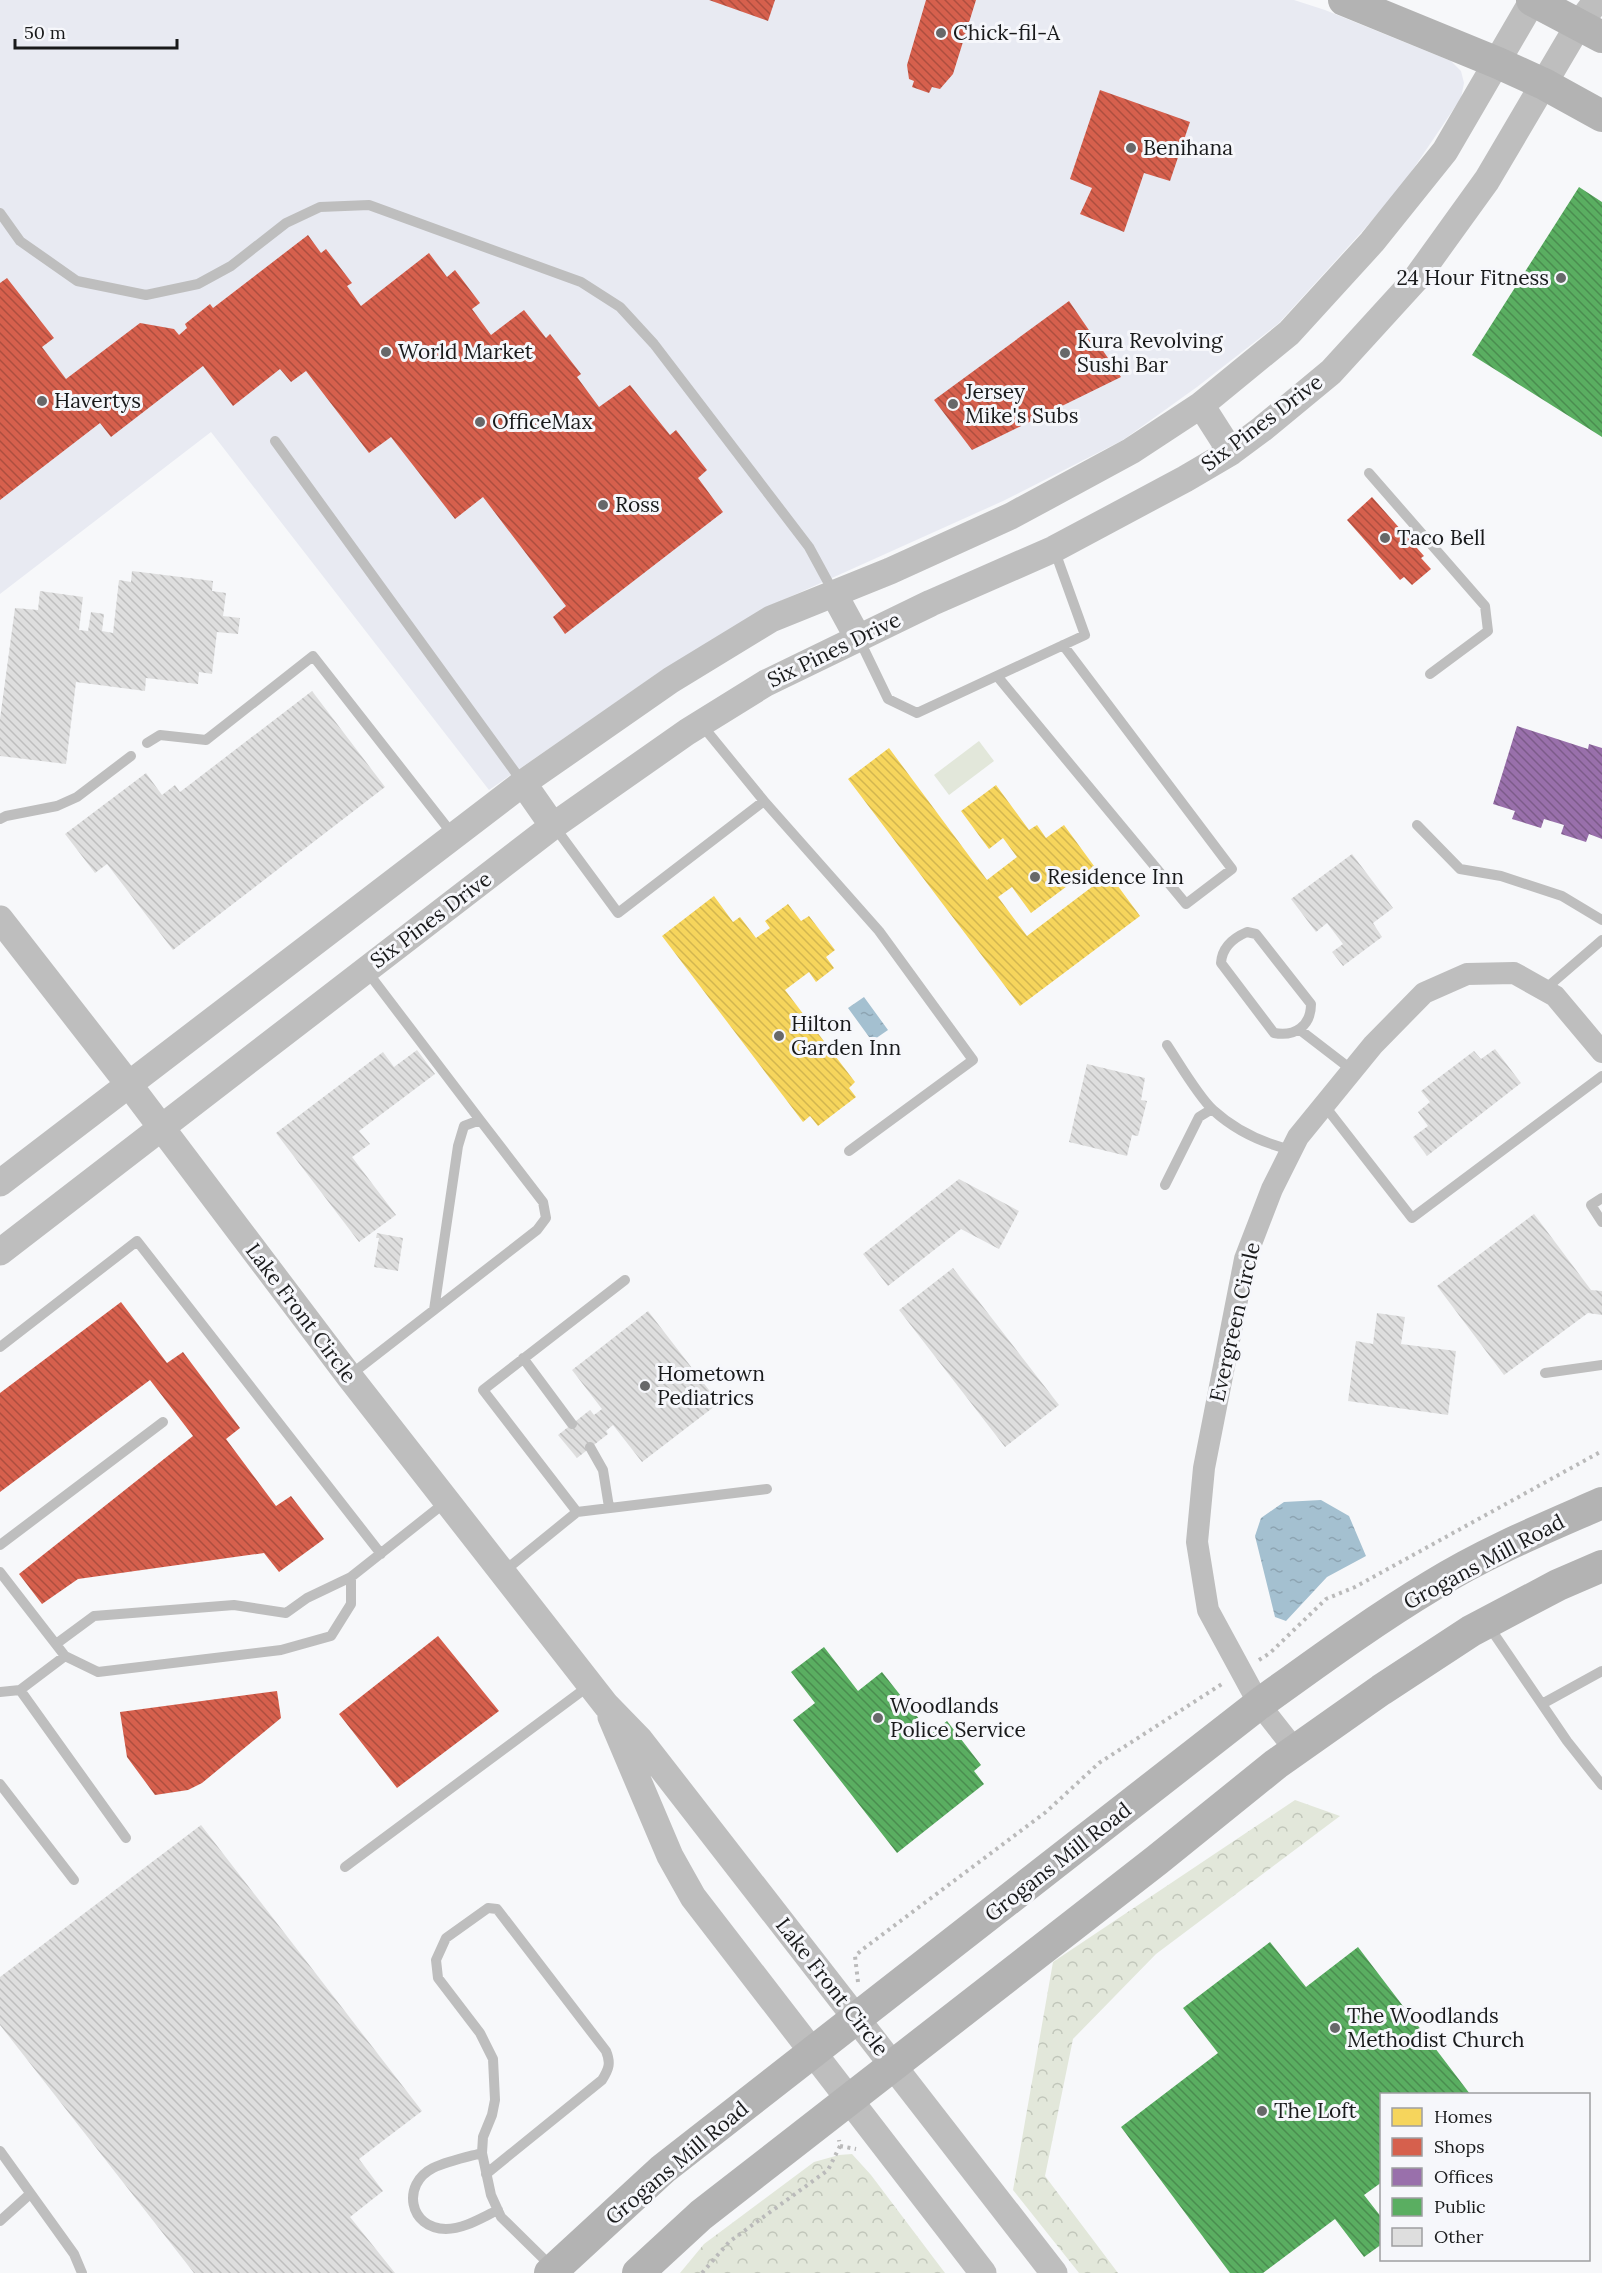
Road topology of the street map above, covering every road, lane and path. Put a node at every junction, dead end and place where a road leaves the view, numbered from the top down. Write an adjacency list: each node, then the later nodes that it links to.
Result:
1 (1344, 0): 4 (main road)
2 (1533, 0): 3 (main road); 4 (street)
3 (1593, 20): 5 (street, Six Pines Drive)
4 (1498, 63): 5 (main road); 8 (street)
5 (1544, 84): 6 (main road); 10 (street, Six Pines Drive)
6 (1602, 116)
7 (0, 213): 13 (lane)
8 (1201, 405): 10 (street); 13 (street)
9 (275, 441): 21 (lane)
10 (1231, 452): 12 (street, Six Pines Drive)
11 (1369, 472): 16 (lane)
12 (1054, 549): 14 (street, Six Pines Drive); 15 (lane)
13 (834, 594): 14 (street); 21 (street)
14 (858, 638): 17 (lane); 18 (street, Six Pines Drive)
15 (1063, 645): 17 (lane); 17 (lane)
16 (1430, 674)
17 (997, 676)
18 (701, 723): 22 (lane); 25 (street, Six Pines Drive)
19 (147, 743): 26 (lane)
20 (130, 756): 23 (lane)
21 (523, 783): 25 (street); 26 (street)
22 (764, 801): 25 (lane); 43 (lane)
23 (0, 819)
24 (1417, 825): 28 (lane)
25 (553, 826): 30 (street, Six Pines Drive)
26 (454, 836): 37 (street)
27 (0, 919): 37 (street, Lake Front Circle)
28 (1602, 920)
29 (1602, 940): 31 (lane)
30 (366, 970): 40 (lane); 41 (street, Six Pines Drive)
31 (1544, 990): 33 (street, Evergreen Circle); 35 (street, Evergreen Circle)
32 (1300, 1030): 32 (lane); 35 (lane)
33 (1600, 1044)
34 (1167, 1045): 39 (lane)
35 (1352, 1071): 38 (street, Evergreen Circle)
36 (1602, 1076): 38 (lane)
37 (130, 1086): 41 (street, Lake Front Circle); 44 (street)
38 (1324, 1105): 42 (street, Evergreen Circle)
39 (1212, 1108): 42 (lane); 45 (lane)
40 (480, 1120): 50 (lane); 50 (lane)
41 (160, 1127): 48 (street, Six Pines Drive); 55 (street, Lake Front Circle)
42 (1292, 1150): 77 (street, Evergreen Circle)
43 (849, 1151)
44 (0, 1183)
45 (1165, 1185)
46 (1602, 1198): 47 (lane)
47 (1602, 1222)
48 (0, 1252)
49 (625, 1280): 52 (lane)
50 (434, 1310): 55 (lane)
51 (0, 1347): 65 (lane)
52 (523, 1358): 57 (lane); 63 (lane)
53 (1602, 1365): 54 (lane)
54 (1545, 1373)
55 (349, 1376): 60 (street, Lake Front Circle)
56 (163, 1422): 64 (lane)
57 (572, 1424)
58 (590, 1448): 62 (lane)
59 (767, 1489): 62 (lane)
60 (447, 1501): 65 (lane); 67 (street, Lake Front Circle)
61 (1602, 1503): 77 (main road, Grogans Mill Road)
62 (609, 1507): 63 (lane)
63 (577, 1512): 67 (lane)
64 (0, 1545)
65 (381, 1554): 69 (lane)
66 (1602, 1566): 70 (main road)
67 (503, 1572): 76 (street, Lake Front Circle)
68 (0, 1573): 71 (lane)
69 (351, 1577): 71 (lane); 72 (lane)
70 (1486, 1623): 78 (lane); 79 (main road)
71 (56, 1644): 72 (lane)
72 (65, 1656): 74 (lane)
73 (1602, 1671): 78 (lane)
74 (21, 1690): 75 (lane); 82 (lane)
75 (0, 1692)
76 (598, 1695): 83 (lane); 85 (street, Lake Front Circle); 86 (street, Lake Front Circle)
77 (1259, 1704): 79 (street, Evergreen Circle); 85 (main road, Grogans Mill Road)
78 (1542, 1704): 81 (lane)
79 (1296, 1751): 87 (main road)
80 (0, 1784): 84 (lane)
81 (1602, 1785)
82 (126, 1838)
83 (345, 1867)
84 (74, 1880)
85 (856, 2020): 86 (main road, Grogans Mill Road); 87 (street, Lake Front Circle)
86 (813, 2053): 88 (street, Lake Front Circle); 95 (main road, Grogans Mill Road)
87 (894, 2066): 88 (main road); 99 (street, Lake Front Circle)
88 (851, 2100): 97 (main road); 98 (street, Lake Front Circle)
89 (0, 2151): 92 (lane)
90 (482, 2152): 91 (lane); 91 (lane); 93 (lane)
91 (486, 2174): 93 (lane)
92 (30, 2194): 94 (lane); 96 (lane)
93 (498, 2210): 95 (lane)
94 (0, 2221)
95 (554, 2272)
96 (82, 2273)
97 (638, 2273)
98 (982, 2273)
99 (1054, 2273)

